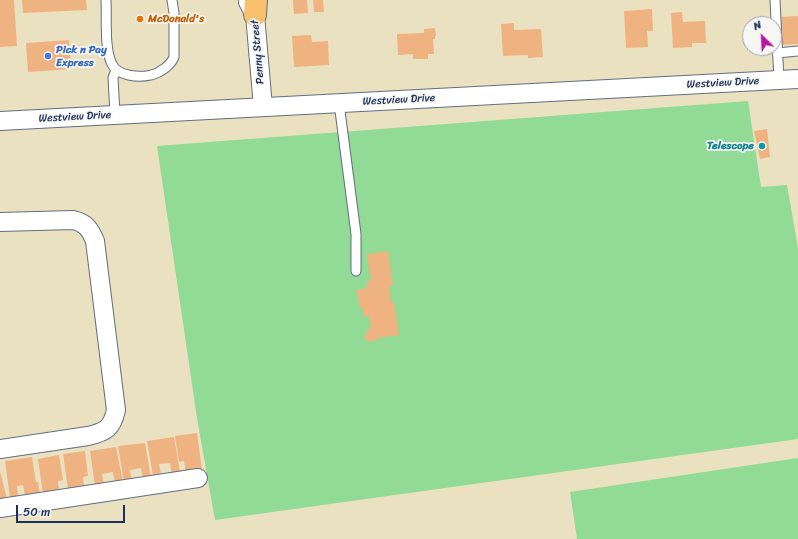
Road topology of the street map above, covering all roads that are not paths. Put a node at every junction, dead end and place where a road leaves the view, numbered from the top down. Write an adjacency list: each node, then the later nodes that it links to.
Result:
1 (106, 0): 9 (lane)
2 (172, 0): 9 (lane)
3 (775, 0): 5 (lane)
4 (253, 5): 13 (street, Penny Street)
5 (776, 16)
6 (798, 51): 7 (lane)
7 (782, 53)
8 (778, 56): 10 (lane)
9 (116, 70): 14 (lane)
10 (779, 80): 11 (street, Westview Drive); 12 (street, Westview Drive)
11 (798, 82)
12 (339, 103): 13 (street, Westview Drive); 17 (lane)
13 (263, 107): 14 (street, Westview Drive)
14 (115, 114): 15 (street, Westview Drive)
15 (0, 121)
16 (0, 222): 18 (street)
17 (356, 271)
18 (0, 449)
19 (198, 478): 20 (street)
20 (0, 508)

